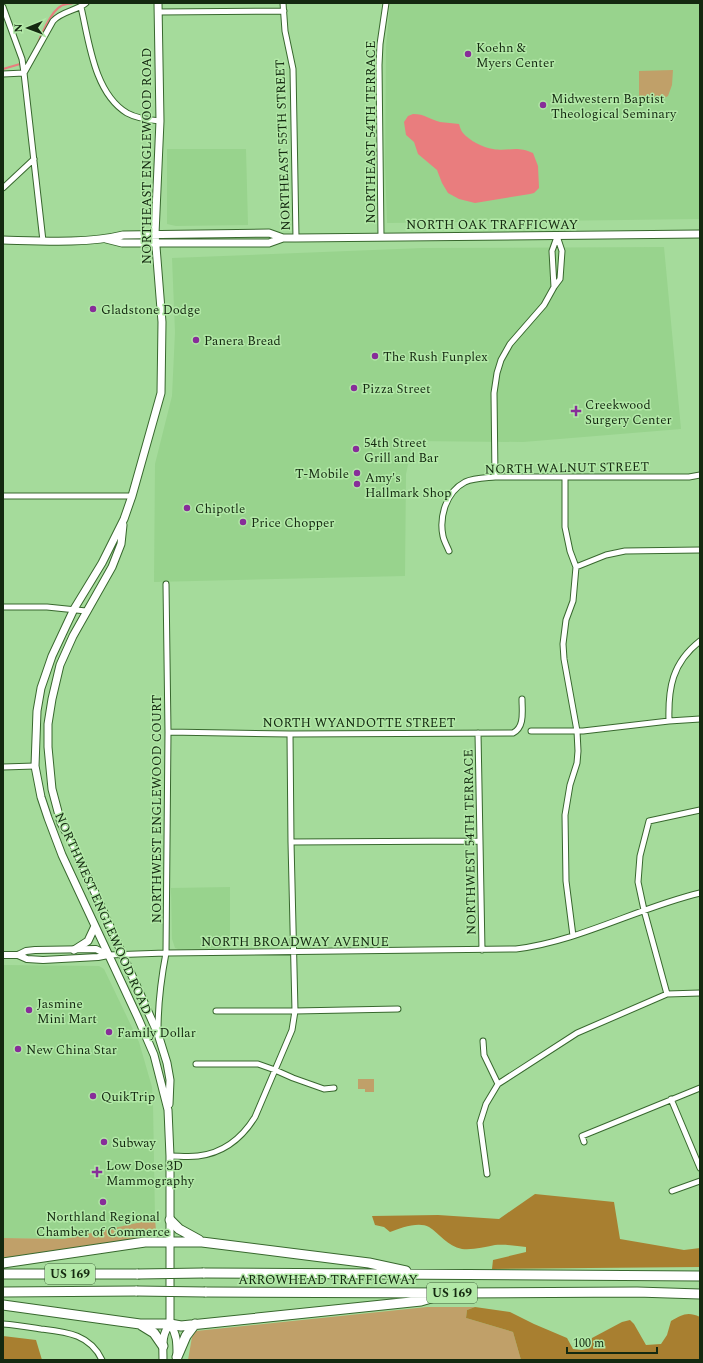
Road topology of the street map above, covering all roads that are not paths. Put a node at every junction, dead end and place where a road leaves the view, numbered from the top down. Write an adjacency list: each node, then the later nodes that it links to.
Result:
1 (158, 3): 7 (main road, NORTHEAST ENGLEWOOD ROAD)
2 (283, 3): 6 (street, NORTHEAST 55TH STREET)
3 (386, 3): 16 (street, NORTHEAST 54TH TERRACE)
4 (84, 5): 8 (street); 10 (street)
5 (3, 7): 8 (street)
6 (284, 11): 7 (street); 18 (street, NORTHEAST 55TH STREET)
7 (158, 12): 10 (main road, NORTHEAST ENGLEWOOD ROAD)
8 (24, 73): 9 (street); 11 (street)
9 (3, 74)
10 (160, 120): 13 (main road, NORTHEAST ENGLEWOOD ROAD)
11 (34, 159): 12 (street); 21 (street)
12 (3, 188)
13 (156, 234): 17 (main road, NORTH OAK TRAFFICWAY); 19 (main road, NORTH OAK TRAFFICWAY); 22 (main road, NORTHEAST ENGLEWOOD ROAD)
14 (700, 234): 15 (main road, NORTH OAK TRAFFICWAY)
15 (557, 236): 16 (main road, NORTH OAK TRAFFICWAY); 23 (street); 23 (street)
16 (381, 237): 18 (main road, NORTH OAK TRAFFICWAY)
17 (283, 238): 18 (main road, NORTH OAK TRAFFICWAY); 22 (main road, NORTH OAK TRAFFICWAY)
18 (296, 238)
19 (106, 239): 21 (main road, NORTH OAK TRAFFICWAY); 22 (main road, NORTH OAK TRAFFICWAY)
20 (3, 240): 21 (main road, NORTH OAK TRAFFICWAY)
21 (43, 241)
22 (156, 243): 28 (main road, NORTHEAST ENGLEWOOD ROAD)
23 (554, 287): 25 (street)
24 (700, 475): 26 (street, NORTH WALNUT STREET)
25 (496, 477): 26 (street, NORTH WALNUT STREET); 31 (street, NORTH WALNUT STREET)
26 (565, 477): 32 (street)
27 (3, 496): 28 (street)
28 (132, 496): 29 (main road, NORTHEAST ENGLEWOOD ROAD)
29 (124, 519): 35 (main road, NORTHEAST ENGLEWOOD ROAD); 36 (main road, NORTHEAST ENGLEWOOD ROAD)
30 (700, 550): 32 (street)
31 (449, 551)
32 (576, 567): 42 (street)
33 (166, 584): 43 (street, NORTHWEST ENGLEWOOD COURT)
34 (3, 607): 35 (street)
35 (74, 609): 36 (street); 46 (main road, NORTHWEST ENGLEWOOD ROAD)
36 (86, 611): 62 (main road, NORTHWEST ENGLEWOOD ROAD)
37 (700, 641): 40 (street)
38 (522, 699): 44 (street, NORTH WYANDOTTE STREET)
39 (700, 719): 40 (street)
40 (669, 721): 42 (street)
41 (531, 731): 42 (street)
42 (577, 731): 54 (street)
43 (168, 732): 45 (street, NORTH WYANDOTTE STREET); 58 (street, NORTHWEST ENGLEWOOD COURT)
44 (478, 733): 45 (street, NORTH WYANDOTTE STREET); 49 (street, NORTHWEST 54TH TERRACE)
45 (290, 734): 50 (street)
46 (35, 766): 47 (street); 53 (main road, NORTHWEST ENGLEWOOD ROAD)
47 (3, 767)
48 (700, 810): 52 (street)
49 (479, 841): 50 (street); 56 (street, NORTHWEST 54TH TERRACE)
50 (290, 842): 57 (street)
51 (700, 893): 52 (street, NORTH BROADWAY AVENUE)
52 (644, 910): 54 (street, NORTH BROADWAY AVENUE); 64 (street)
53 (95, 926): 55 (main road); 61 (main road, NORTHWEST ENGLEWOOD ROAD)
54 (573, 936): 56 (street, NORTH BROADWAY AVENUE)
55 (74, 950): 60 (street, NORTH BROADWAY AVENUE); 61 (street, NORTH BROADWAY AVENUE)
56 (482, 950): 57 (street, NORTH BROADWAY AVENUE)
57 (293, 952): 58 (street, NORTH BROADWAY AVENUE); 67 (street)
58 (166, 953): 62 (street, NORTH BROADWAY AVENUE); 68 (street, NORTHWEST ENGLEWOOD COURT)
59 (3, 955): 60 (street, NORTH BROADWAY AVENUE)
60 (18, 955): 61 (street, NORTH BROADWAY AVENUE)
61 (108, 955): 62 (street, NORTH BROADWAY AVENUE); 76 (main road, NORTHWEST ENGLEWOOD ROAD)
62 (122, 955): 68 (main road, NORTHWEST ENGLEWOOD ROAD)
63 (700, 993): 64 (street)
64 (667, 994): 72 (street)
65 (398, 1009): 67 (street)
66 (216, 1011): 67 (street)
67 (294, 1011): 71 (street)
68 (158, 1034): 76 (main road, NORTHWEST ENGLEWOOD ROAD)
69 (483, 1041): 72 (street)
70 (196, 1064): 71 (street)
71 (275, 1070): 73 (street); 78 (street)
72 (498, 1084): 80 (street)
73 (334, 1088)
74 (700, 1088): 75 (street)
75 (672, 1099): 77 (street); 79 (street)
76 (168, 1110): 78 (main road, NORTHWEST ENGLEWOOD ROAD)
77 (584, 1142)
78 (170, 1156): 83 (main road, NORTHWEST ENGLEWOOD ROAD)
79 (700, 1168)
80 (487, 1174)
81 (700, 1181): 82 (street)
82 (672, 1191)
83 (170, 1220): 84 (main road, NORTHWEST ENGLEWOOD ROAD); 85 (highway)
84 (170, 1242): 85 (highway); 86 (highway); 96 (main road, NORTHWEST ENGLEWOOD ROAD)
85 (202, 1242): 88 (highway)
86 (3, 1263)
87 (3, 1274): 88 (highway, ARROWHEAD TRAFFICWAY / US 169, bridge)
88 (425, 1275): 89 (highway, ARROWHEAD TRAFFICWAY / US 169)
89 (700, 1276)
90 (3, 1292): 91 (highway, ARROWHEAD TRAFFICWAY / US 169, bridge)
91 (452, 1293): 92 (highway, ARROWHEAD TRAFFICWAY / US 169); 97 (highway)
92 (700, 1294)
93 (3, 1306): 95 (highway)
94 (3, 1324): 100 (street)
95 (140, 1324): 96 (highway); 98 (highway)
96 (170, 1324): 97 (highway); 98 (main road, NORTHWEST ENGLEWOOD ROAD); 99 (main road, NORTHWEST ENGLEWOOD ROAD)
97 (195, 1324): 99 (highway)
98 (163, 1346): 101 (main road, NORTHWEST ENGLEWOOD ROAD)
99 (177, 1359)
100 (102, 1360)
101 (163, 1360)

